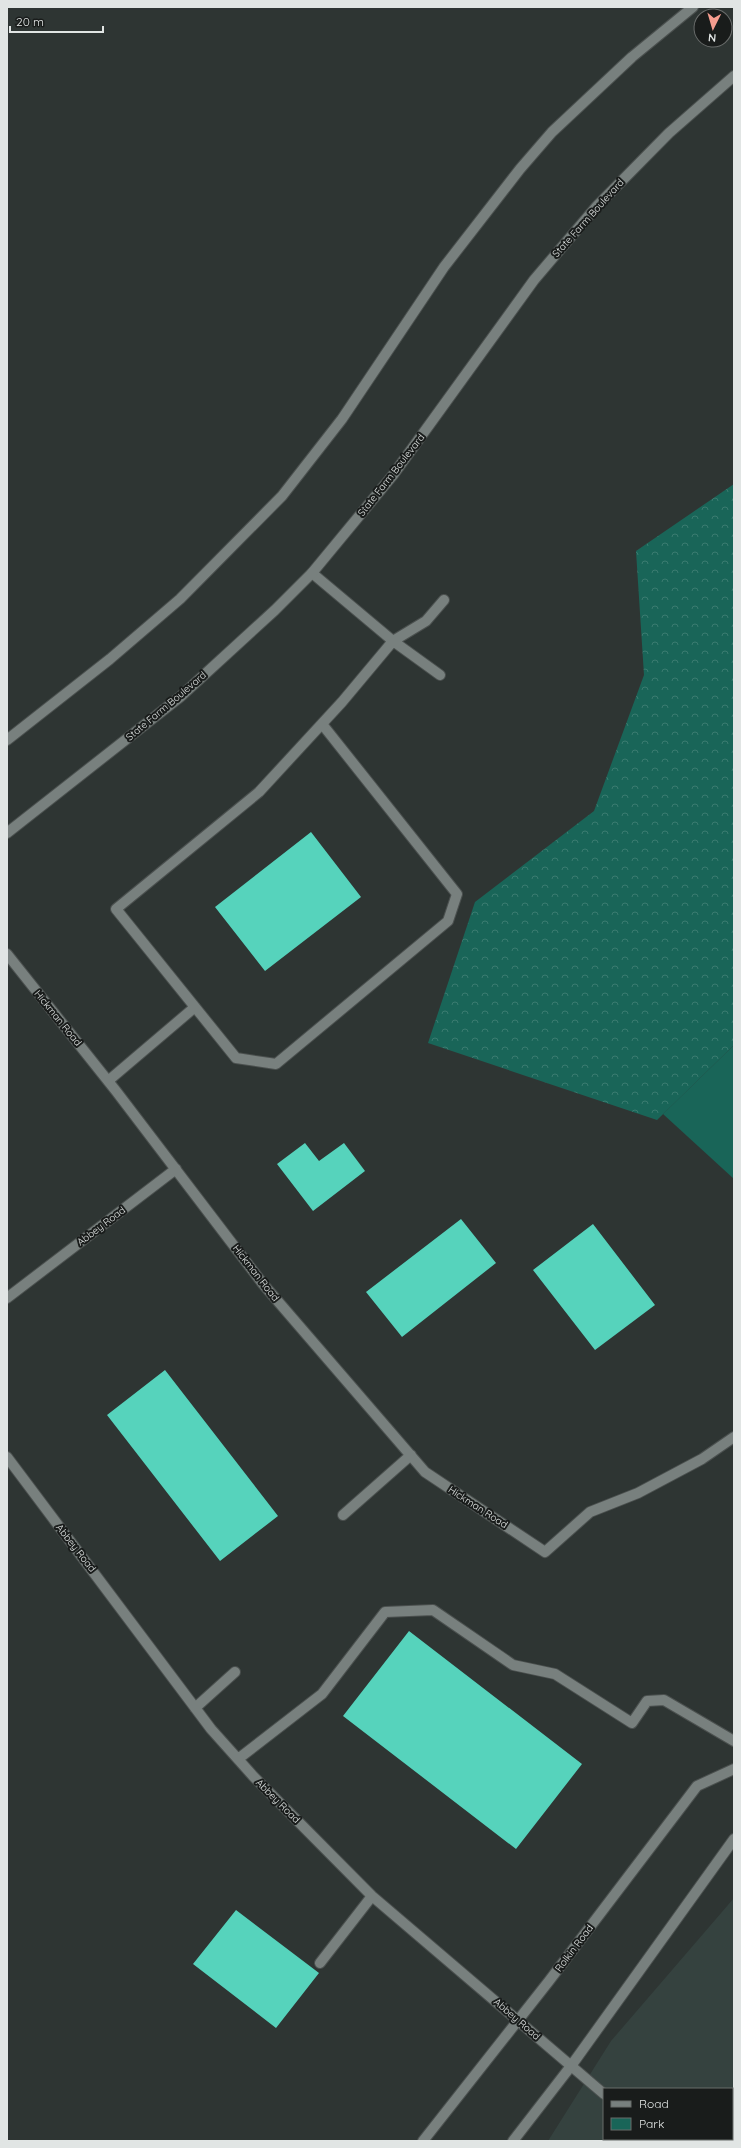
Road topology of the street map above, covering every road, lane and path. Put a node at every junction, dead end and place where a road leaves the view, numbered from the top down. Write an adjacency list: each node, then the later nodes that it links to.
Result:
1 (693, 7): 8 (street)
2 (734, 76): 3 (street, State Farm Boulevard)
3 (312, 574): 5 (street); 9 (street, State Farm Boulevard)
4 (444, 600): 5 (street)
5 (393, 641): 6 (street); 7 (street)
6 (440, 675)
7 (322, 724): 11 (street); 11 (street)
8 (7, 740)
9 (7, 834)
10 (7, 954): 12 (street, Hickman Road)
11 (195, 1006): 12 (street)
12 (108, 1081): 13 (street, Hickman Road)
13 (176, 1169): 14 (street, Abbey Road); 16 (street, Hickman Road)
14 (7, 1298)
15 (734, 1437): 16 (street, Hickman Road)
16 (411, 1455): 18 (street)
17 (7, 1457): 20 (street, Abbey Road)
18 (343, 1515)
19 (235, 1672): 20 (street)
20 (195, 1708): 22 (street, Abbey Road)
21 (734, 1741): 22 (street)
22 (238, 1759): 25 (street, Abbey Road)
23 (734, 1769): 27 (street, Rolkin Road)
24 (734, 1839): 28 (street)
25 (372, 1896): 26 (street); 27 (street, Abbey Road)
26 (320, 1962)
27 (519, 2020): 28 (street, Abbey Road); 30 (street, Rolkin Road)
28 (571, 2066): 29 (street, Abbey Road); 31 (street)
29 (603, 2093)
30 (423, 2141)
31 (513, 2141)

